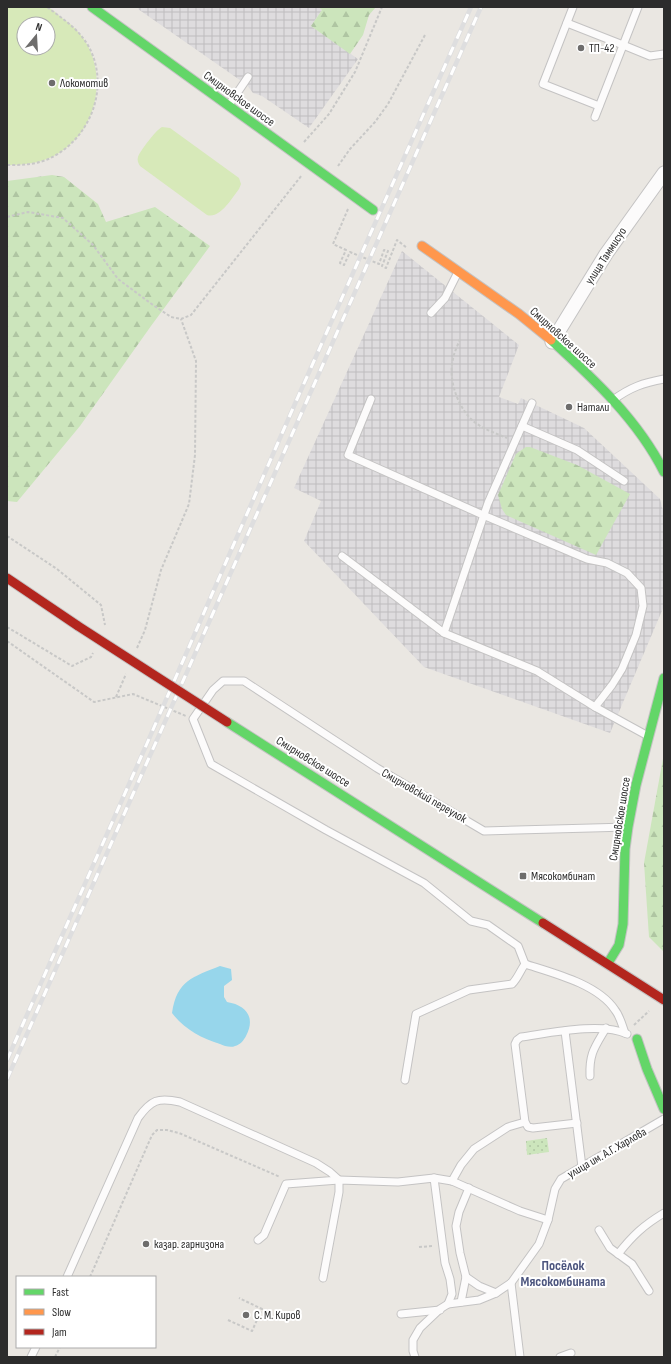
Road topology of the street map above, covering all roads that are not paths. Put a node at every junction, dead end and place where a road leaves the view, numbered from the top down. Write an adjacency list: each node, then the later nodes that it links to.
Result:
1 (92, 7): 8 (street, Смирновское шоссе)
2 (573, 7): 4 (lane)
3 (638, 7): 5 (lane)
4 (567, 22): 5 (lane); 9 (lane)
5 (623, 44): 6 (lane); 9 (lane)
6 (664, 54)
7 (248, 77): 8 (lane)
8 (228, 106): 12 (street, Смирновское шоссе)
9 (599, 106): 10 (lane)
10 (595, 117)
11 (664, 172): 16 (street, улица Таммисуо)
12 (373, 210)
13 (422, 246): 14 (street, Смирновское шоссе)
14 (458, 271): 15 (lane); 16 (street, Смирновское шоссе)
15 (431, 313)
16 (552, 342): 19 (street, Смирновское шоссе)
17 (664, 378): 19 (lane)
18 (371, 399): 24 (lane)
19 (613, 400): 22 (street, Смирновское шоссе)
20 (532, 403): 21 (lane)
21 (522, 426): 23 (lane); 24 (lane)
22 (664, 472)
23 (624, 481)
24 (483, 516): 27 (lane); 29 (lane)
25 (342, 556): 27 (lane)
26 (7, 578): 32 (street, Смирновское шоссе, bridge)
27 (444, 633): 29 (lane)
28 (664, 678): 30 (street, Смирновское шоссе)
29 (595, 707): 30 (lane)
30 (648, 736): 31 (street, Смирновское шоссе)
31 (628, 827): 32 (street, Смирновское шоссе); 33 (lane, Смирновский переулок)
32 (608, 963): 34 (street, Смирновское шоссе)
33 (525, 964): 37 (lane); 40 (lane)
34 (664, 1000)
35 (606, 1028): 36 (lane); 37 (lane); 39 (lane)
36 (565, 1031): 43 (lane); 44 (lane)
37 (625, 1033): 38 (lane)
38 (637, 1039): 41 (street)
39 (590, 1076)
40 (405, 1080)
41 (664, 1110)
42 (664, 1119): 45 (lane, улица им. А.Г. Харлова)
43 (525, 1122): 44 (lane); 48 (lane)
44 (577, 1123): 45 (lane)
45 (582, 1167): 51 (lane, улица им. А.Г. Харлова)
46 (434, 1178): 47 (lane); 48 (lane); 62 (lane)
47 (339, 1180): 53 (lane); 55 (lane); 57 (lane)
48 (452, 1181): 49 (lane)
49 (469, 1188): 51 (lane); 56 (lane)
50 (664, 1213): 54 (lane)
51 (548, 1220): 58 (lane, улица им. А.Г. Харлова)
52 (600, 1230): 54 (lane)
53 (258, 1240)
54 (618, 1254): 59 (lane)
55 (67, 1276)
56 (466, 1277): 60 (lane); 61 (lane)
57 (323, 1278)
58 (511, 1283): 60 (lane, улица им. А.Г. Харлова); 69 (lane)
59 (649, 1291)
60 (496, 1293): 61 (lane, улица им. А.Г. Харлова)
61 (462, 1302): 62 (lane, улица им. А.Г. Харлова)
62 (448, 1304): 63 (lane, улица им. А.Г. Харлова)
63 (440, 1310): 64 (lane); 68 (lane, улица им. А.Г. Харлова)
64 (401, 1314)
65 (36, 1348): 67 (lane)
66 (571, 1353): 70 (lane)
67 (31, 1357)
68 (415, 1357)
69 (520, 1357)
70 (560, 1357)

